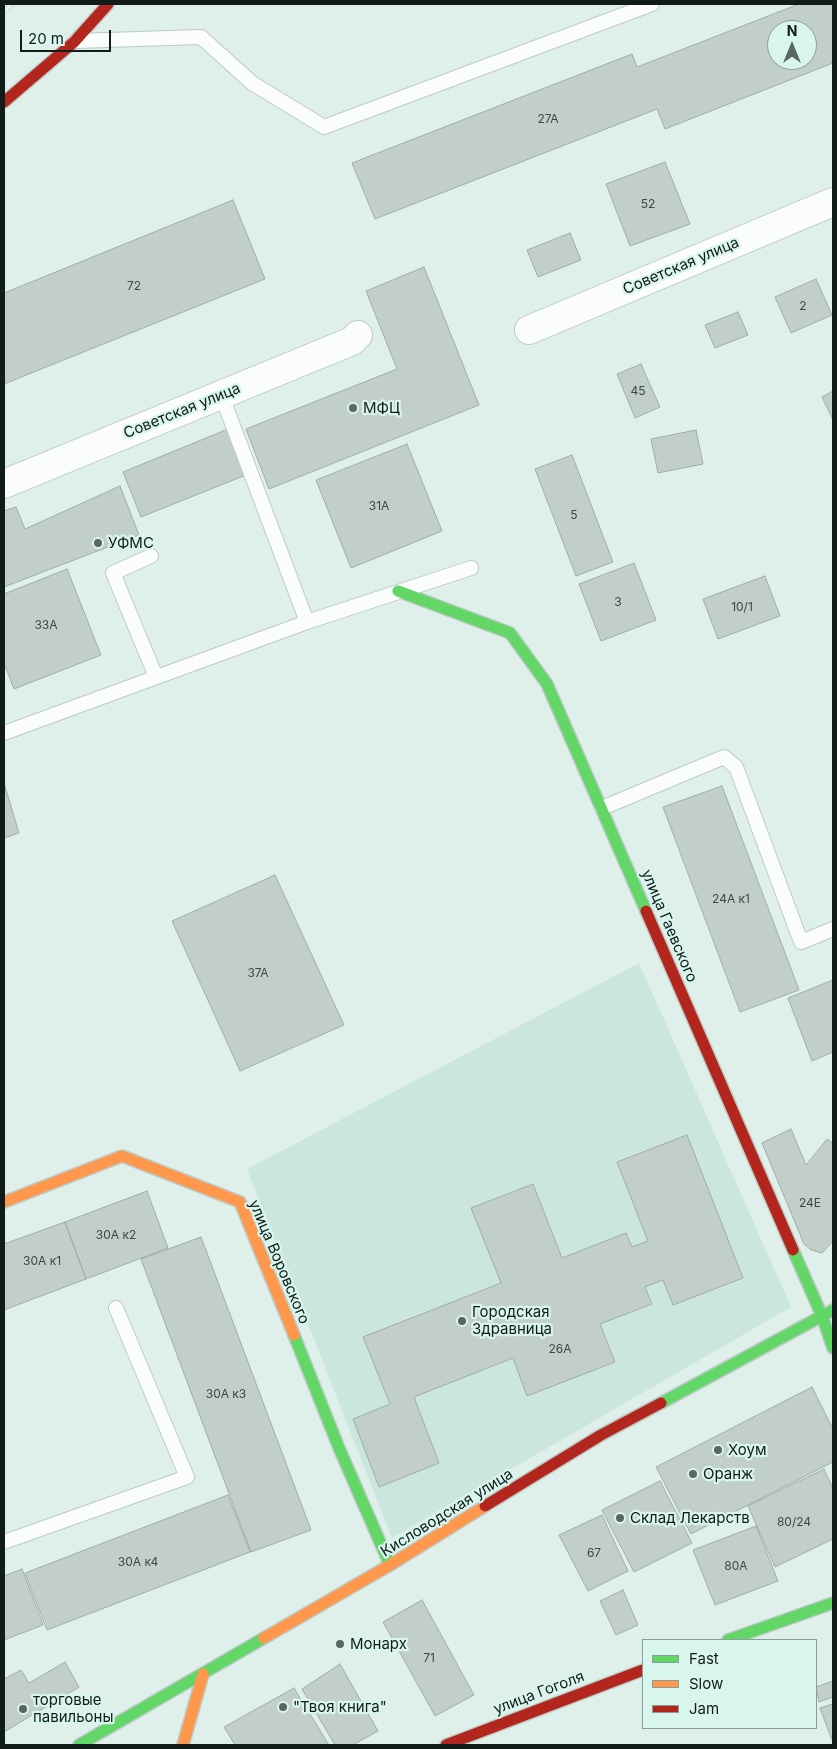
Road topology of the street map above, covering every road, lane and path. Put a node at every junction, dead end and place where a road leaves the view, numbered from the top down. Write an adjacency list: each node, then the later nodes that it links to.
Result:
1 (108, 4): 3 (street)
2 (652, 4): 3 (lane)
3 (74, 42): 4 (street)
4 (4, 102)
5 (833, 202): 6 (street, Советская улица)
6 (529, 330)
7 (358, 335): 8 (street, Советская улица)
8 (221, 394): 9 (street, Советская улица); 13 (lane)
9 (4, 484)
10 (151, 556): 14 (lane)
11 (471, 568): 12 (lane)
12 (398, 591): 13 (lane); 16 (street, улица Гаевского)
13 (307, 622): 14 (lane)
14 (156, 677): 15 (lane)
15 (4, 733)
16 (602, 808): 17 (lane); 21 (street, улица Гаевского)
17 (833, 929)
18 (4, 1202): 24 (street, улица Воровского)
19 (116, 1308): 23 (lane)
20 (833, 1310): 21 (street, Кисловодская улица)
21 (822, 1316): 22 (street, улица Гаевского); 24 (street, Кисловодская улица)
22 (833, 1348)
23 (4, 1542)
24 (390, 1565): 28 (street, Кисловодская улица)
25 (833, 1603): 26 (street)
26 (731, 1639)
27 (642, 1670): 31 (street, улица Гоголя)
28 (202, 1674): 29 (street, Кисловодская улица); 30 (street)
29 (79, 1745)
30 (184, 1745)
31 (446, 1745)

